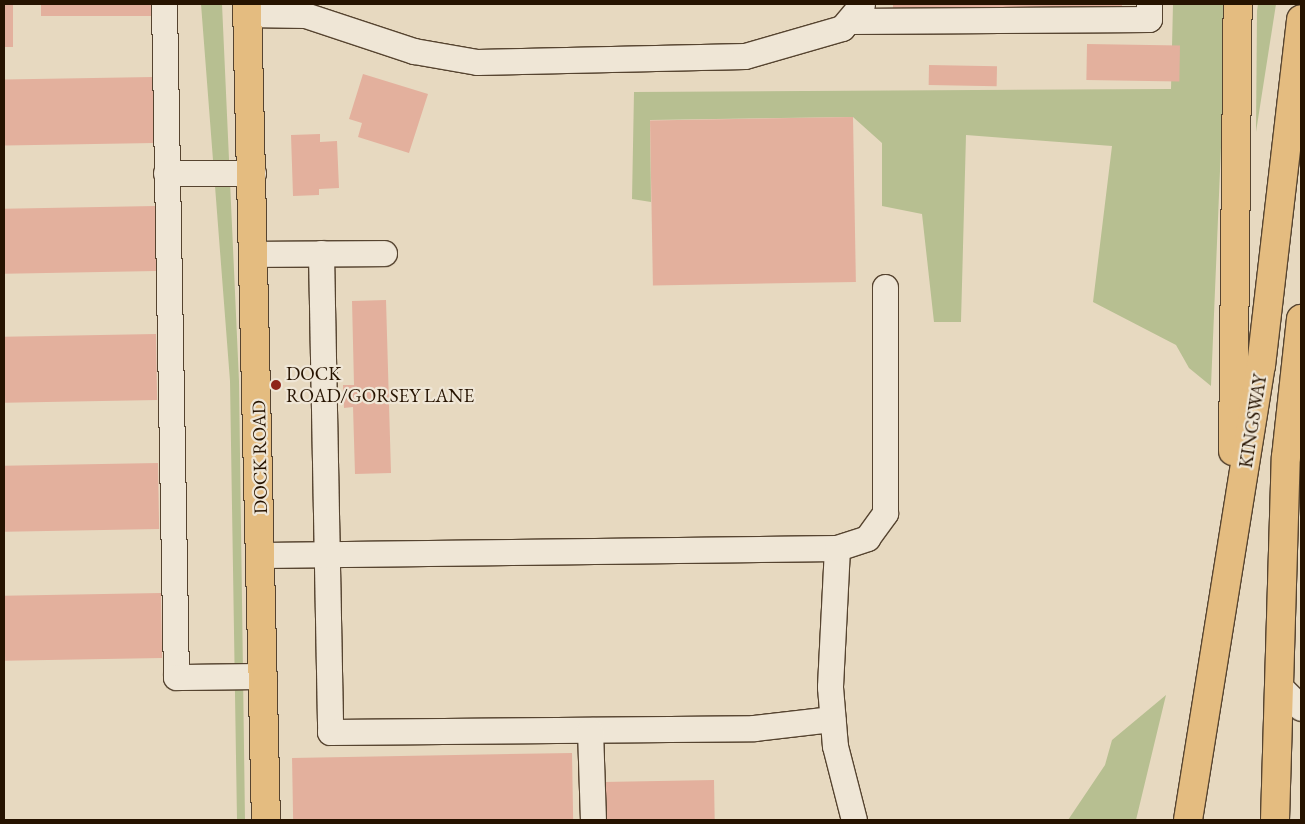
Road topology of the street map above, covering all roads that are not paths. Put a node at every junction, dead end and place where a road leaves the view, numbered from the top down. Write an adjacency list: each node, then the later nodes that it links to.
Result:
1 (164, 4): 8 (lane)
2 (1149, 4): 6 (lane)
3 (1238, 4): 19 (highway)
4 (247, 9): 5 (lane); 9 (highway, DOCK ROAD)
5 (322, 11): 6 (lane)
6 (856, 12)
7 (1301, 19): 19 (highway, KINGSWAY)
8 (166, 173): 9 (lane); 21 (lane)
9 (253, 173): 12 (highway, DOCK ROAD)
10 (321, 253): 11 (lane); 12 (lane); 17 (lane)
11 (384, 253)
12 (255, 254): 18 (highway, DOCK ROAD)
13 (885, 287): 16 (lane)
14 (1301, 319): 20 (highway, KINGSWAY)
15 (1301, 494): 20 (highway)
16 (837, 548): 17 (lane); 24 (lane)
17 (328, 554): 18 (lane); 25 (lane)
18 (262, 555): 21 (highway, DOCK ROAD)
19 (1231, 565): 29 (highway, KINGSWAY)
20 (1283, 568): 22 (highway, KINGSWAY)
21 (264, 676): 26 (highway, DOCK ROAD)
22 (1279, 686): 23 (lane); 30 (highway, KINGSWAY)
23 (1301, 708)
24 (832, 719): 25 (lane); 28 (lane)
25 (590, 730): 27 (lane)
26 (266, 820)
27 (593, 820)
28 (854, 820)
29 (1188, 820)
30 (1275, 820)

